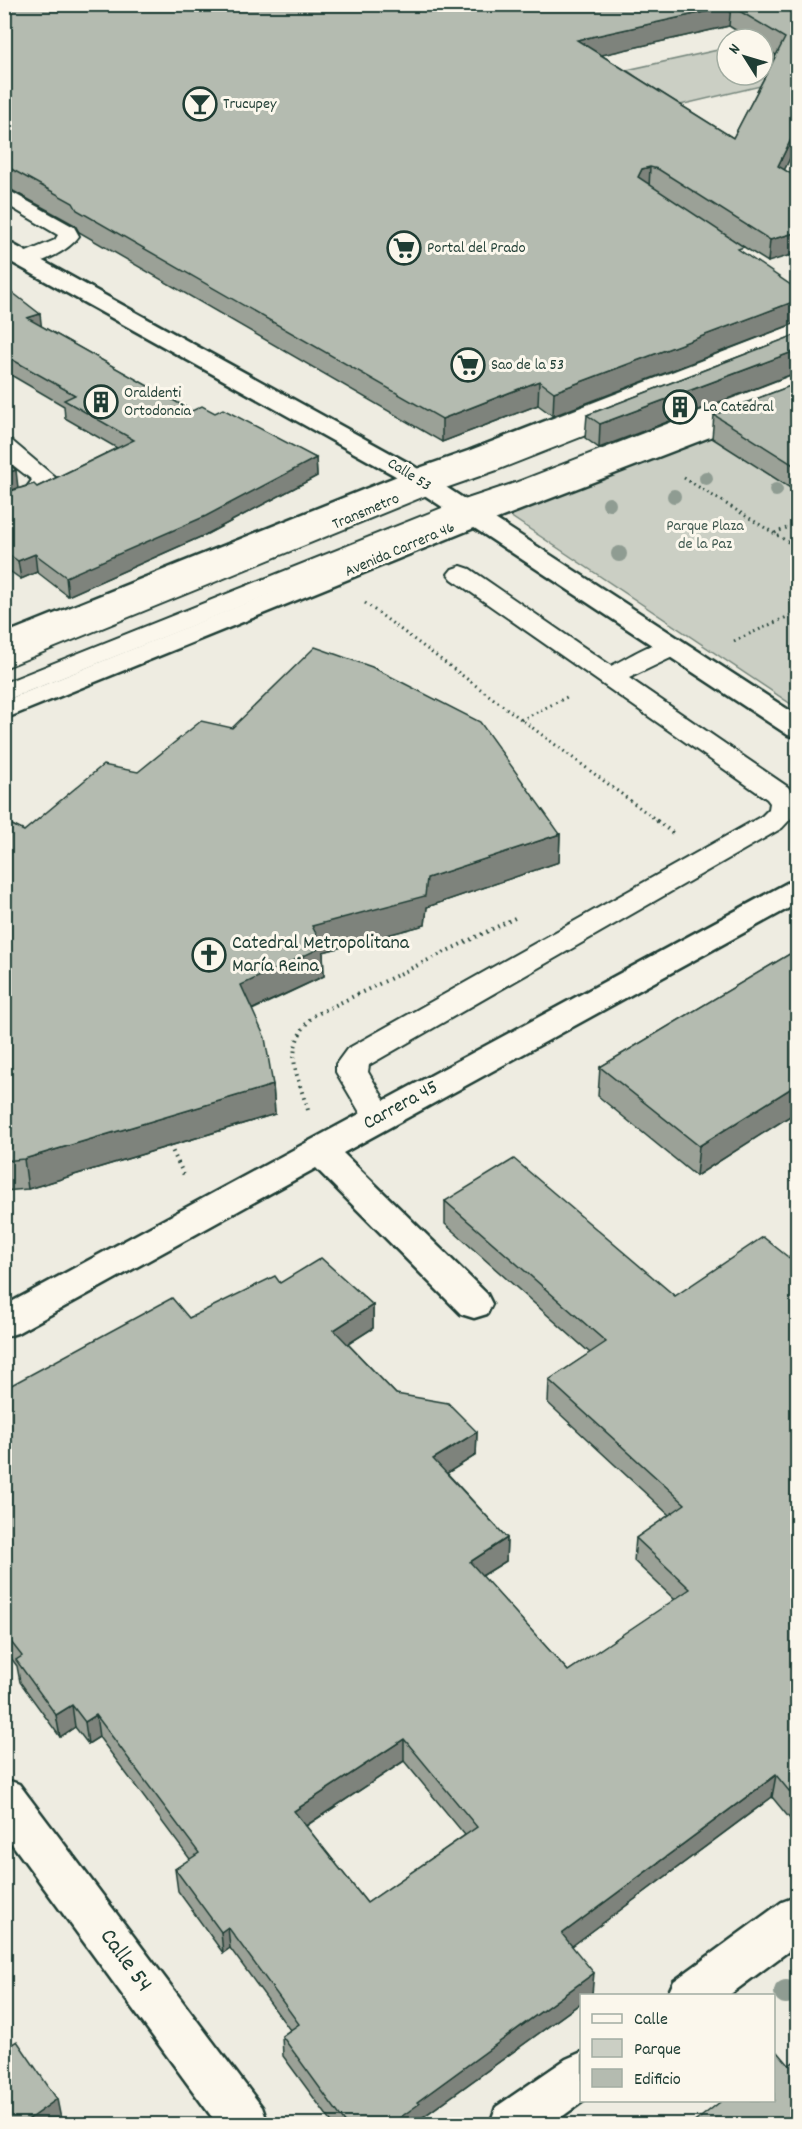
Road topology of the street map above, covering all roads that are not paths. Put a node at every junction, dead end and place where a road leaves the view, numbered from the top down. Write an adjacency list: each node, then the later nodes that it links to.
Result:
1 (4, 194): 2 (lane)
2 (14, 255): 8 (street, Calle 53)
3 (798, 330): 8 (street)
4 (798, 345): 8 (lane, Transmetro)
5 (798, 380): 10 (lane, Transmetro)
6 (798, 394): 10 (street, Avenida Carrera 46)
7 (4, 446): 9 (lane)
8 (421, 482): 10 (street, Calle 53); 12 (street); 14 (lane, Transmetro)
9 (4, 504)
10 (468, 514): 13 (street, Calle 53); 16 (lane, Transmetro); 17 (street, Avenida Carrera 46)
11 (460, 574): 15 (lane)
12 (4, 644)
13 (682, 653): 15 (lane); 18 (street, Calle 53)
14 (4, 660)
15 (610, 676): 20 (lane)
16 (4, 693)
17 (4, 711)
18 (798, 729)
19 (798, 890): 20 (street, Carrera 45)
20 (379, 1118): 21 (street, Carrera 45)
21 (320, 1152): 22 (street); 23 (street, Carrera 45)
22 (474, 1304)
23 (4, 1323)
24 (4, 1798): 28 (street, Calle 54)
25 (798, 1917): 26 (street)
26 (691, 1994)
27 (580, 2076): 29 (street)
28 (245, 2124)
29 (513, 2124)

